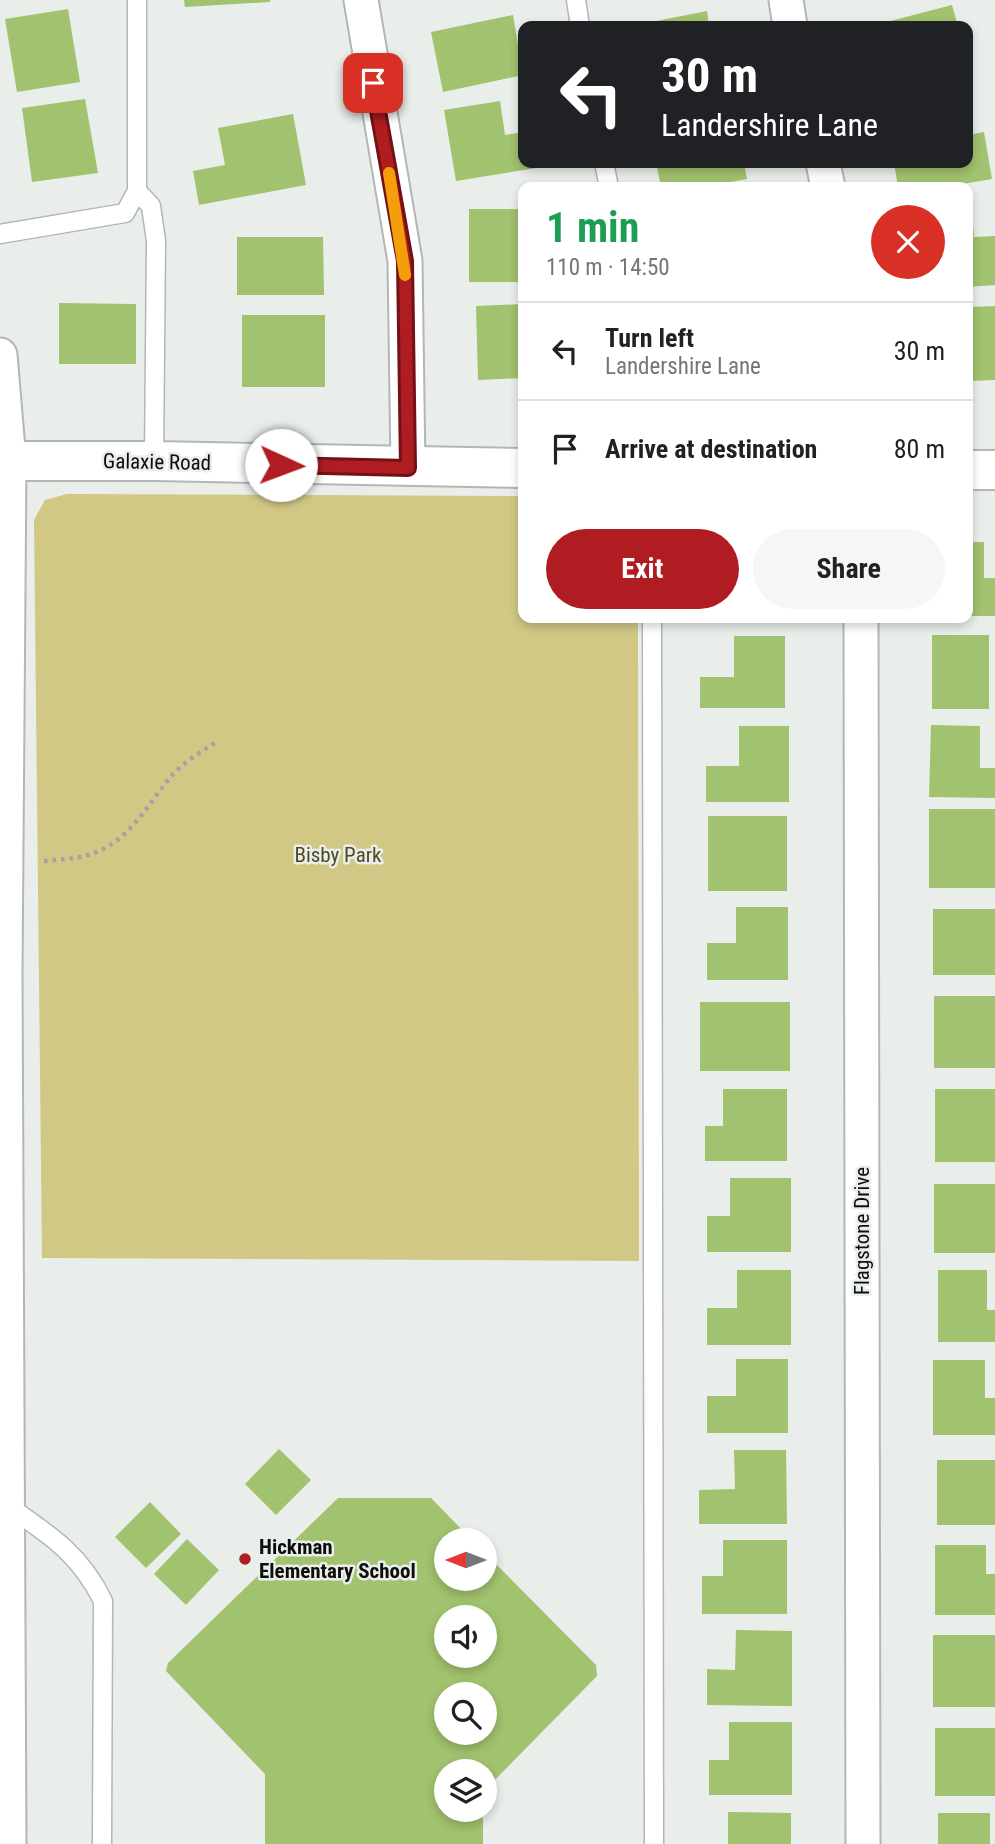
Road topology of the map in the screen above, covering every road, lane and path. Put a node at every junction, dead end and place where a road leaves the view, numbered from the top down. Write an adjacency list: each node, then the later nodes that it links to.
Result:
1 (137, 0): 7 (lane)
2 (360, 0): 12 (street)
3 (576, 0): 5 (lane)
4 (786, 0): 6 (street)
5 (579, 21)
6 (789, 21)
7 (137, 191): 8 (lane); 11 (lane)
8 (0, 234)
9 (0, 355): 10 (street)
10 (5, 461): 11 (street, Galaxie Road); 20 (street)
11 (154, 461): 12 (street, Galaxie Road)
12 (408, 468): 13 (street, Galaxie Road)
13 (518, 468)
14 (973, 470): 15 (street)
15 (995, 470)
16 (652, 623): 23 (lane)
17 (861, 623): 24 (street, Flagstone Drive)
18 (218, 741): 19 (path)
19 (44, 861)
20 (8, 1506): 21 (street); 22 (lane)
21 (9, 1844)
22 (102, 1844)
23 (654, 1844)
24 (863, 1844)

